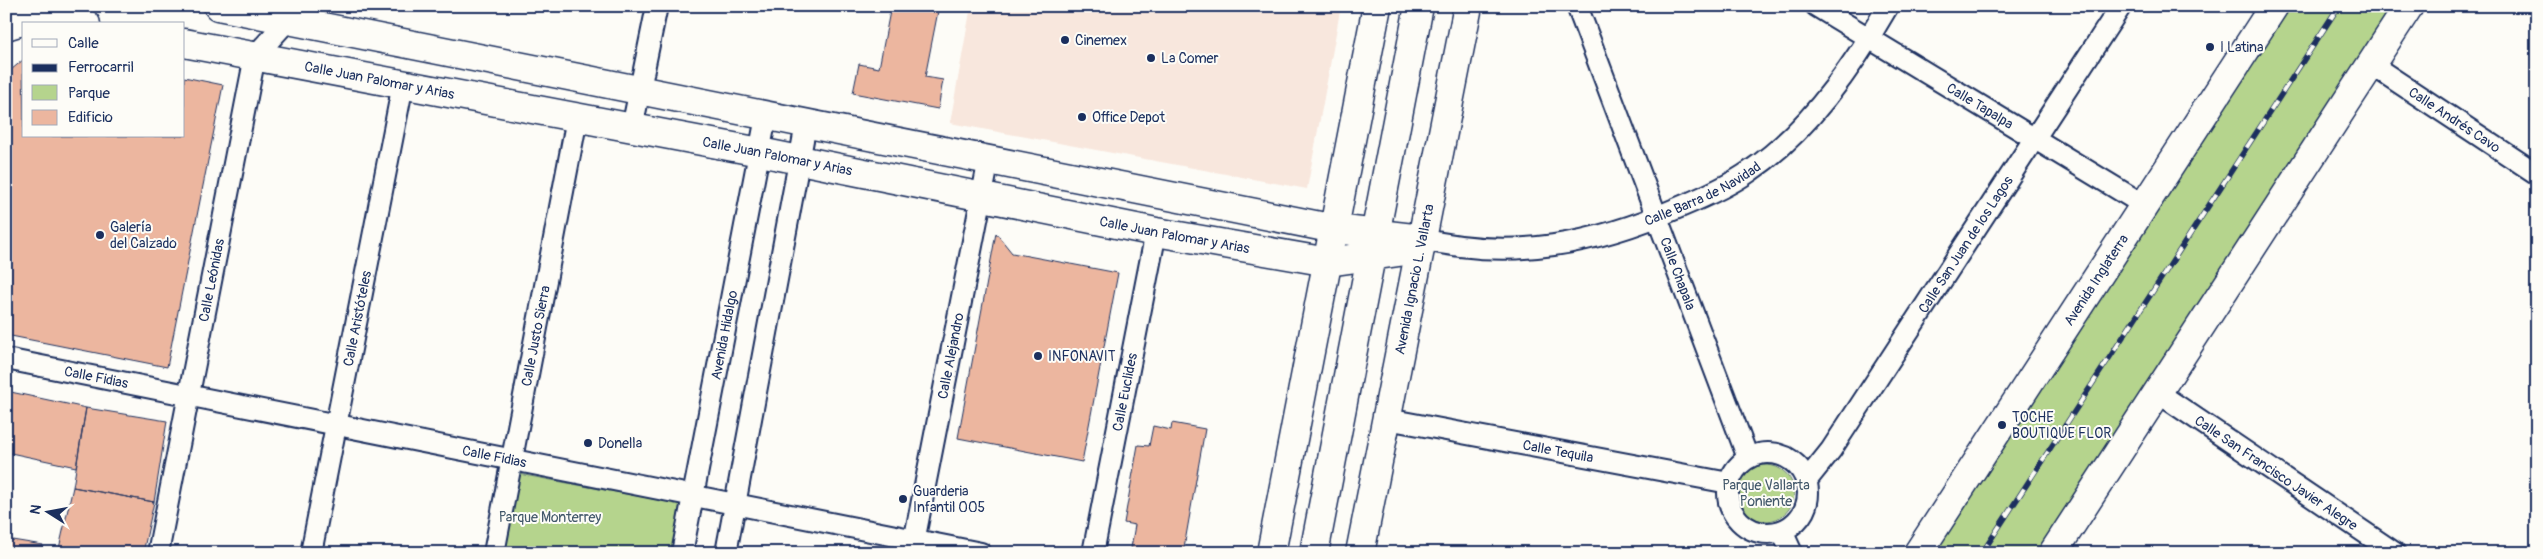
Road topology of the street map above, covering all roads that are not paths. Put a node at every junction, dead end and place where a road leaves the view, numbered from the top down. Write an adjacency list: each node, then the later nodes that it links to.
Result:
1 (218, 6): 12 (street)
2 (658, 6): 20 (street)
3 (1377, 6): 33 (street)
4 (1419, 6): 36 (street)
5 (1468, 6): 35 (street, Avenida Ignacio L. Vallarta)
6 (1577, 6): 32 (street, Calle Chapala)
7 (1816, 6): 15 (street, Calle Tapalpa)
8 (1888, 6): 15 (street, Calle Barra de Navidad)
9 (2120, 6): 25 (street, Calle San Juan de los Lagos)
10 (2274, 6): 31 (street, Avenida Inglaterra)
11 (2409, 6): 18 (street)
12 (290, 13): 17 (street); 20 (street)
13 (71, 22): 14 (street)
14 (6, 26)
15 (1870, 38): 25 (street, Calle Tapalpa); 32 (street, Calle Barra de Navidad)
16 (185, 42): 17 (street, Calle Juan Palomar y Arias)
17 (255, 56): 19 (street, Calle Juan Palomar y Arias); 40 (street, Calle Leónidas)
18 (2372, 65): 29 (street, Calle Andrés Cavo); 39 (street)
19 (403, 84): 22 (street, Calle Juan Palomar y Arias); 42 (street, Calle Aristóteles)
20 (639, 91): 21 (street); 24 (street)
21 (766, 117): 23 (street); 26 (street, Avenida Hidalgo)
22 (577, 118): 24 (street, Calle Juan Palomar y Arias); 44 (street, Calle Justo Sierra)
23 (806, 124): 27 (street); 28 (street)
24 (632, 128): 26 (street, Calle Juan Palomar y Arias)
25 (2034, 138): 31 (street, Calle Tapalpa); 45 (street, Calle San Juan de los Lagos)
26 (760, 152): 28 (street, Calle Juan Palomar y Arias); 47 (street, Avenida Hidalgo)
27 (988, 159): 30 (street, Calle Alejandro); 33 (street)
28 (799, 160): 30 (street, Calle Juan Palomar y Arias); 48 (street)
29 (2537, 174)
30 (981, 197): 34 (street, Calle Juan Palomar y Arias); 50 (street, Calle Alejandro)
31 (2144, 205): 63 (street, Avenida Inglaterra)
32 (1658, 217): 35 (street, Calle Barra de Navidad); 43 (street, Calle Chapala)
33 (1335, 229): 36 (street); 37 (street)
34 (1156, 232): 37 (street, Calle Juan Palomar y Arias); 58 (street, Calle Euclides)
35 (1429, 244): 36 (street); 41 (street, Avenida Ignacio L. Vallarta)
36 (1373, 245): 37 (street, Calle Juan Palomar y Arias); 60 (street)
37 (1328, 262): 59 (street)
38 (6, 359): 40 (street, Calle Fidias)
39 (2157, 392): 51 (street); 64 (street, Calle San Francisco Javier Alegre)
40 (189, 395): 42 (street, Calle Fidias); 52 (street, Calle Leónidas)
41 (1387, 419): 46 (street, Calle Tequila); 61 (street, Avenida Ignacio L. Vallarta)
42 (336, 424): 44 (street, Calle Fidias); 53 (street, Calle Aristóteles)
43 (1748, 458): 45 (street); 46 (street)
44 (512, 459): 47 (street, Calle Fidias); 54 (street, Calle Justo Sierra)
45 (1807, 480): 49 (street)
46 (1729, 483): 49 (street)
47 (693, 496): 48 (street, Calle Fidias); 55 (street, Avenida Hidalgo)
48 (736, 504): 50 (street, Calle Fidias); 56 (street)
49 (1782, 531): 62 (street)
50 (913, 546): 57 (street, Calle Fidias)
51 (2054, 552)
52 (158, 553)
53 (311, 553)
54 (494, 553)
55 (682, 553)
56 (726, 553)
57 (981, 553)
58 (1093, 553)
59 (1271, 553)
60 (1314, 553)
61 (1360, 553)
62 (1792, 553)
63 (1918, 553)
64 (2396, 553)

